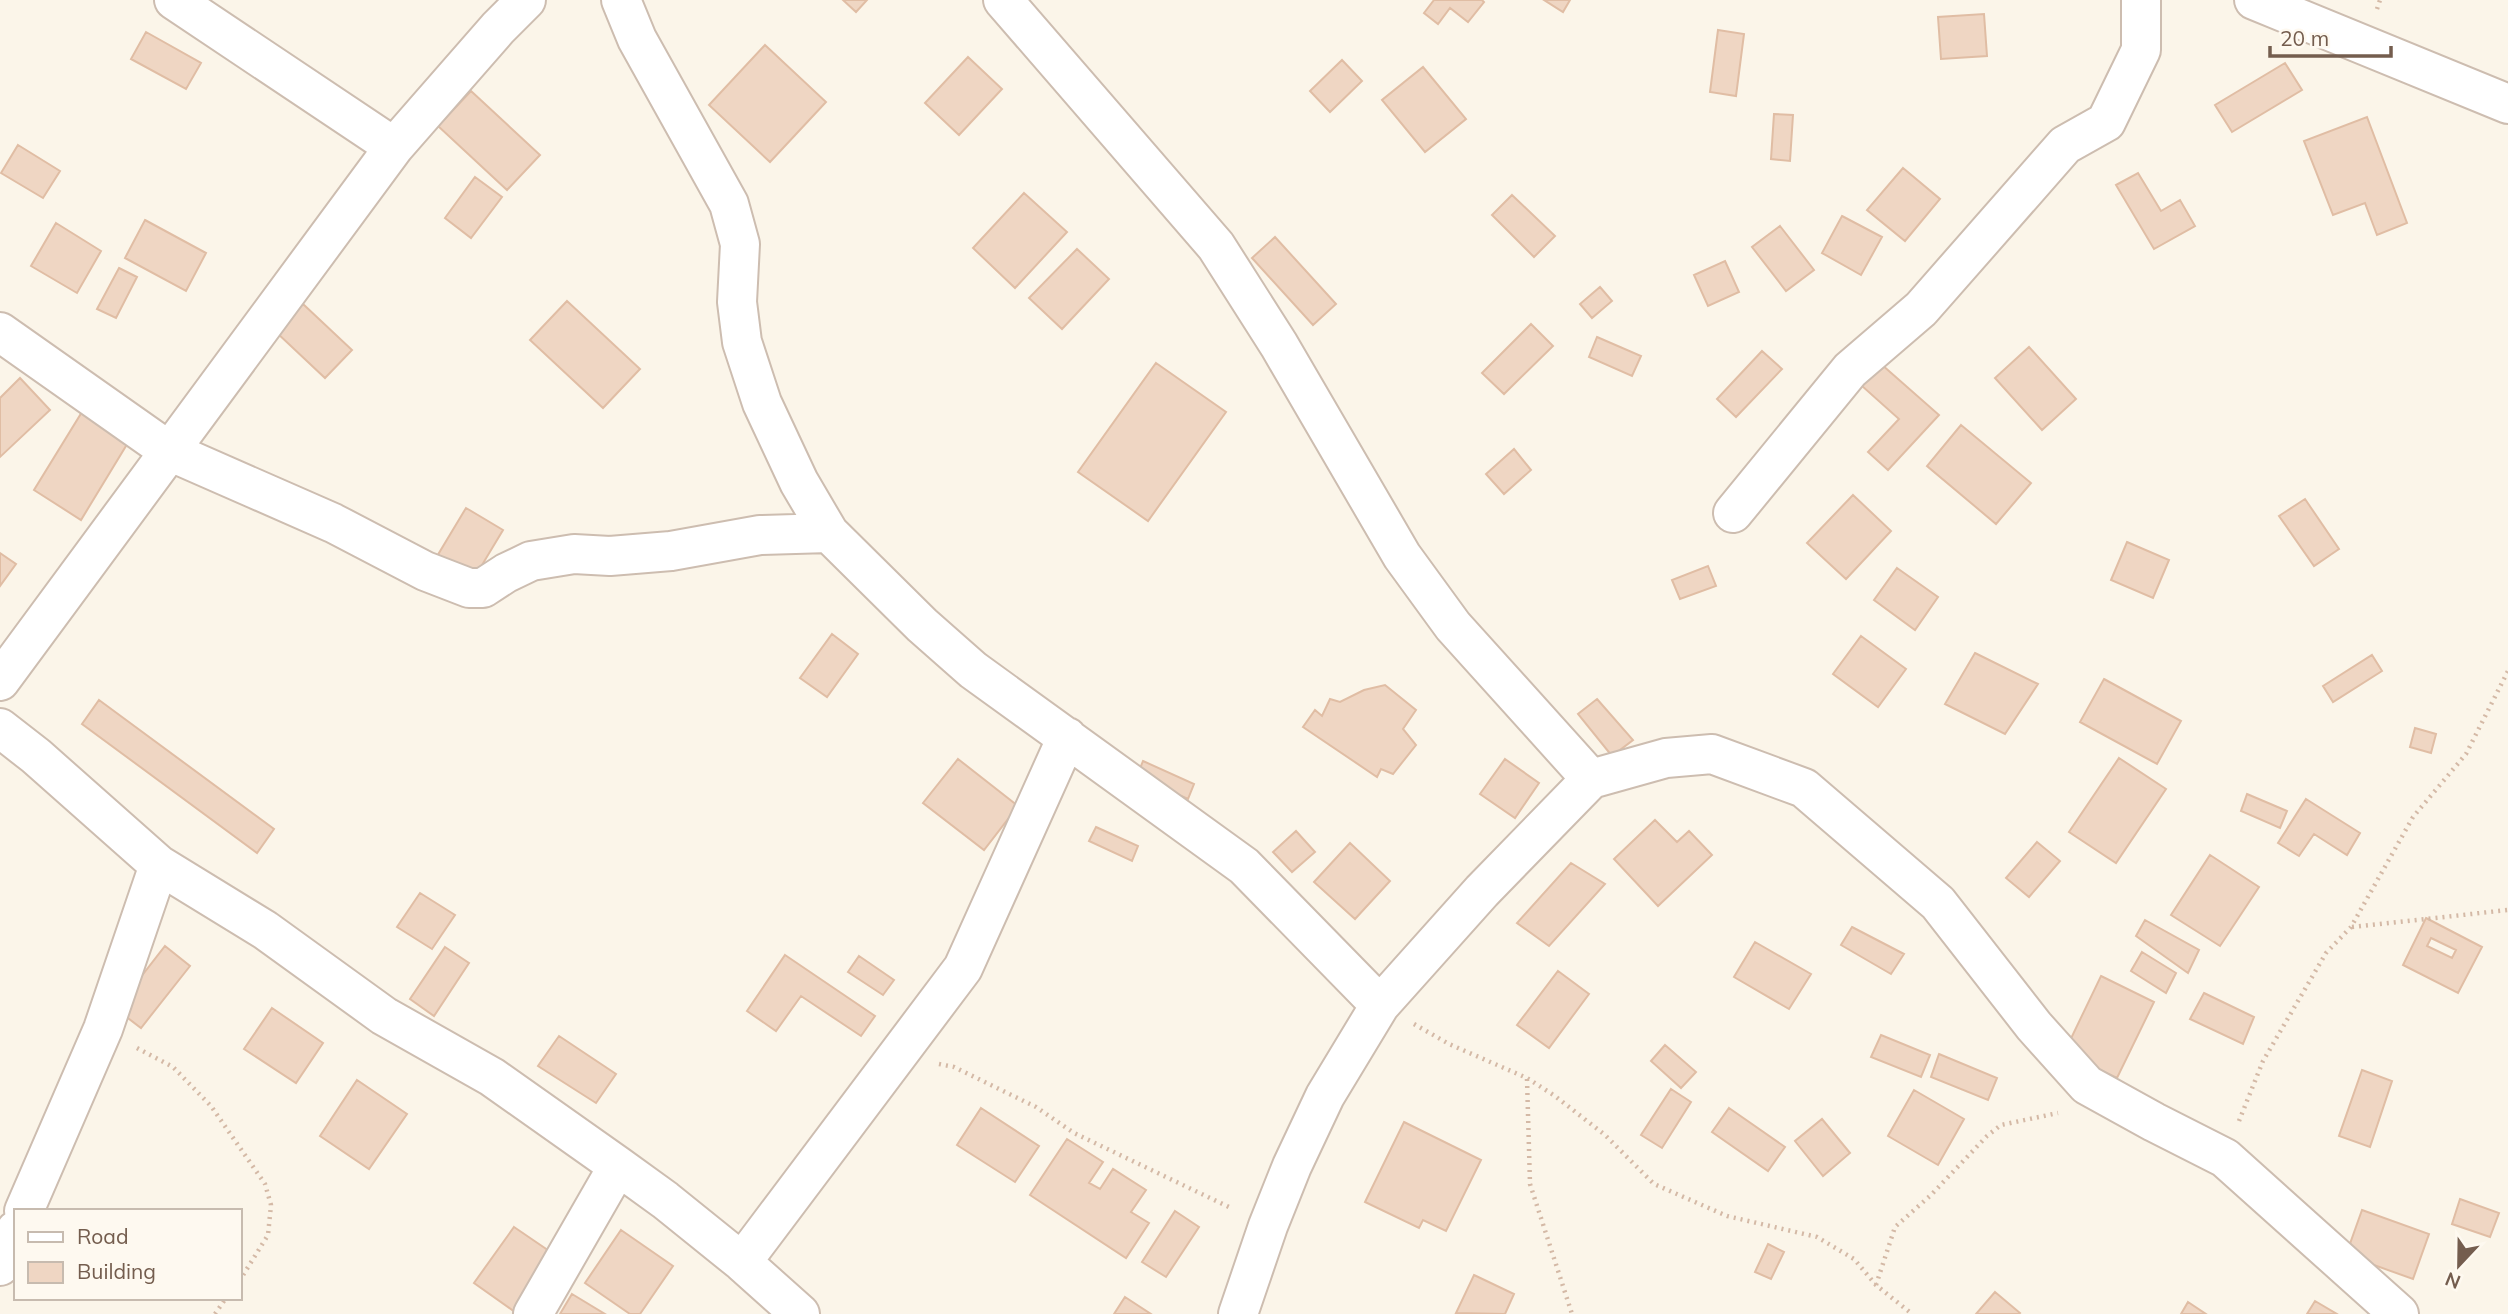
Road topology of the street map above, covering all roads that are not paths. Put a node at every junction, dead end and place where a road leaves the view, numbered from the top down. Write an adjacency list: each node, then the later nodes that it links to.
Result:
1 (174, 0): 8 (street)
2 (526, 0): 8 (street)
3 (621, 0): 12 (street)
4 (1003, 0): 16 (street)
5 (2141, 0): 11 (street)
6 (2254, 0): 7 (street)
7 (2508, 104)
8 (394, 147): 10 (street)
9 (0, 332): 10 (street)
10 (169, 451): 12 (street); 13 (street)
11 (1732, 513)
12 (829, 533): 15 (street)
13 (0, 681)
14 (0, 728): 17 (street)
15 (1067, 737): 18 (street); 22 (street)
16 (1591, 779): 18 (street); 27 (street)
17 (159, 865): 19 (street); 20 (street)
18 (1380, 1005): 26 (street)
19 (618, 1166): 22 (street); 24 (street)
20 (25, 1209)
21 (14, 1234): 23 (street)
22 (742, 1262): 25 (street)
23 (0, 1266)
24 (533, 1314)
25 (800, 1314)
26 (1238, 1314)
27 (2399, 1314)

